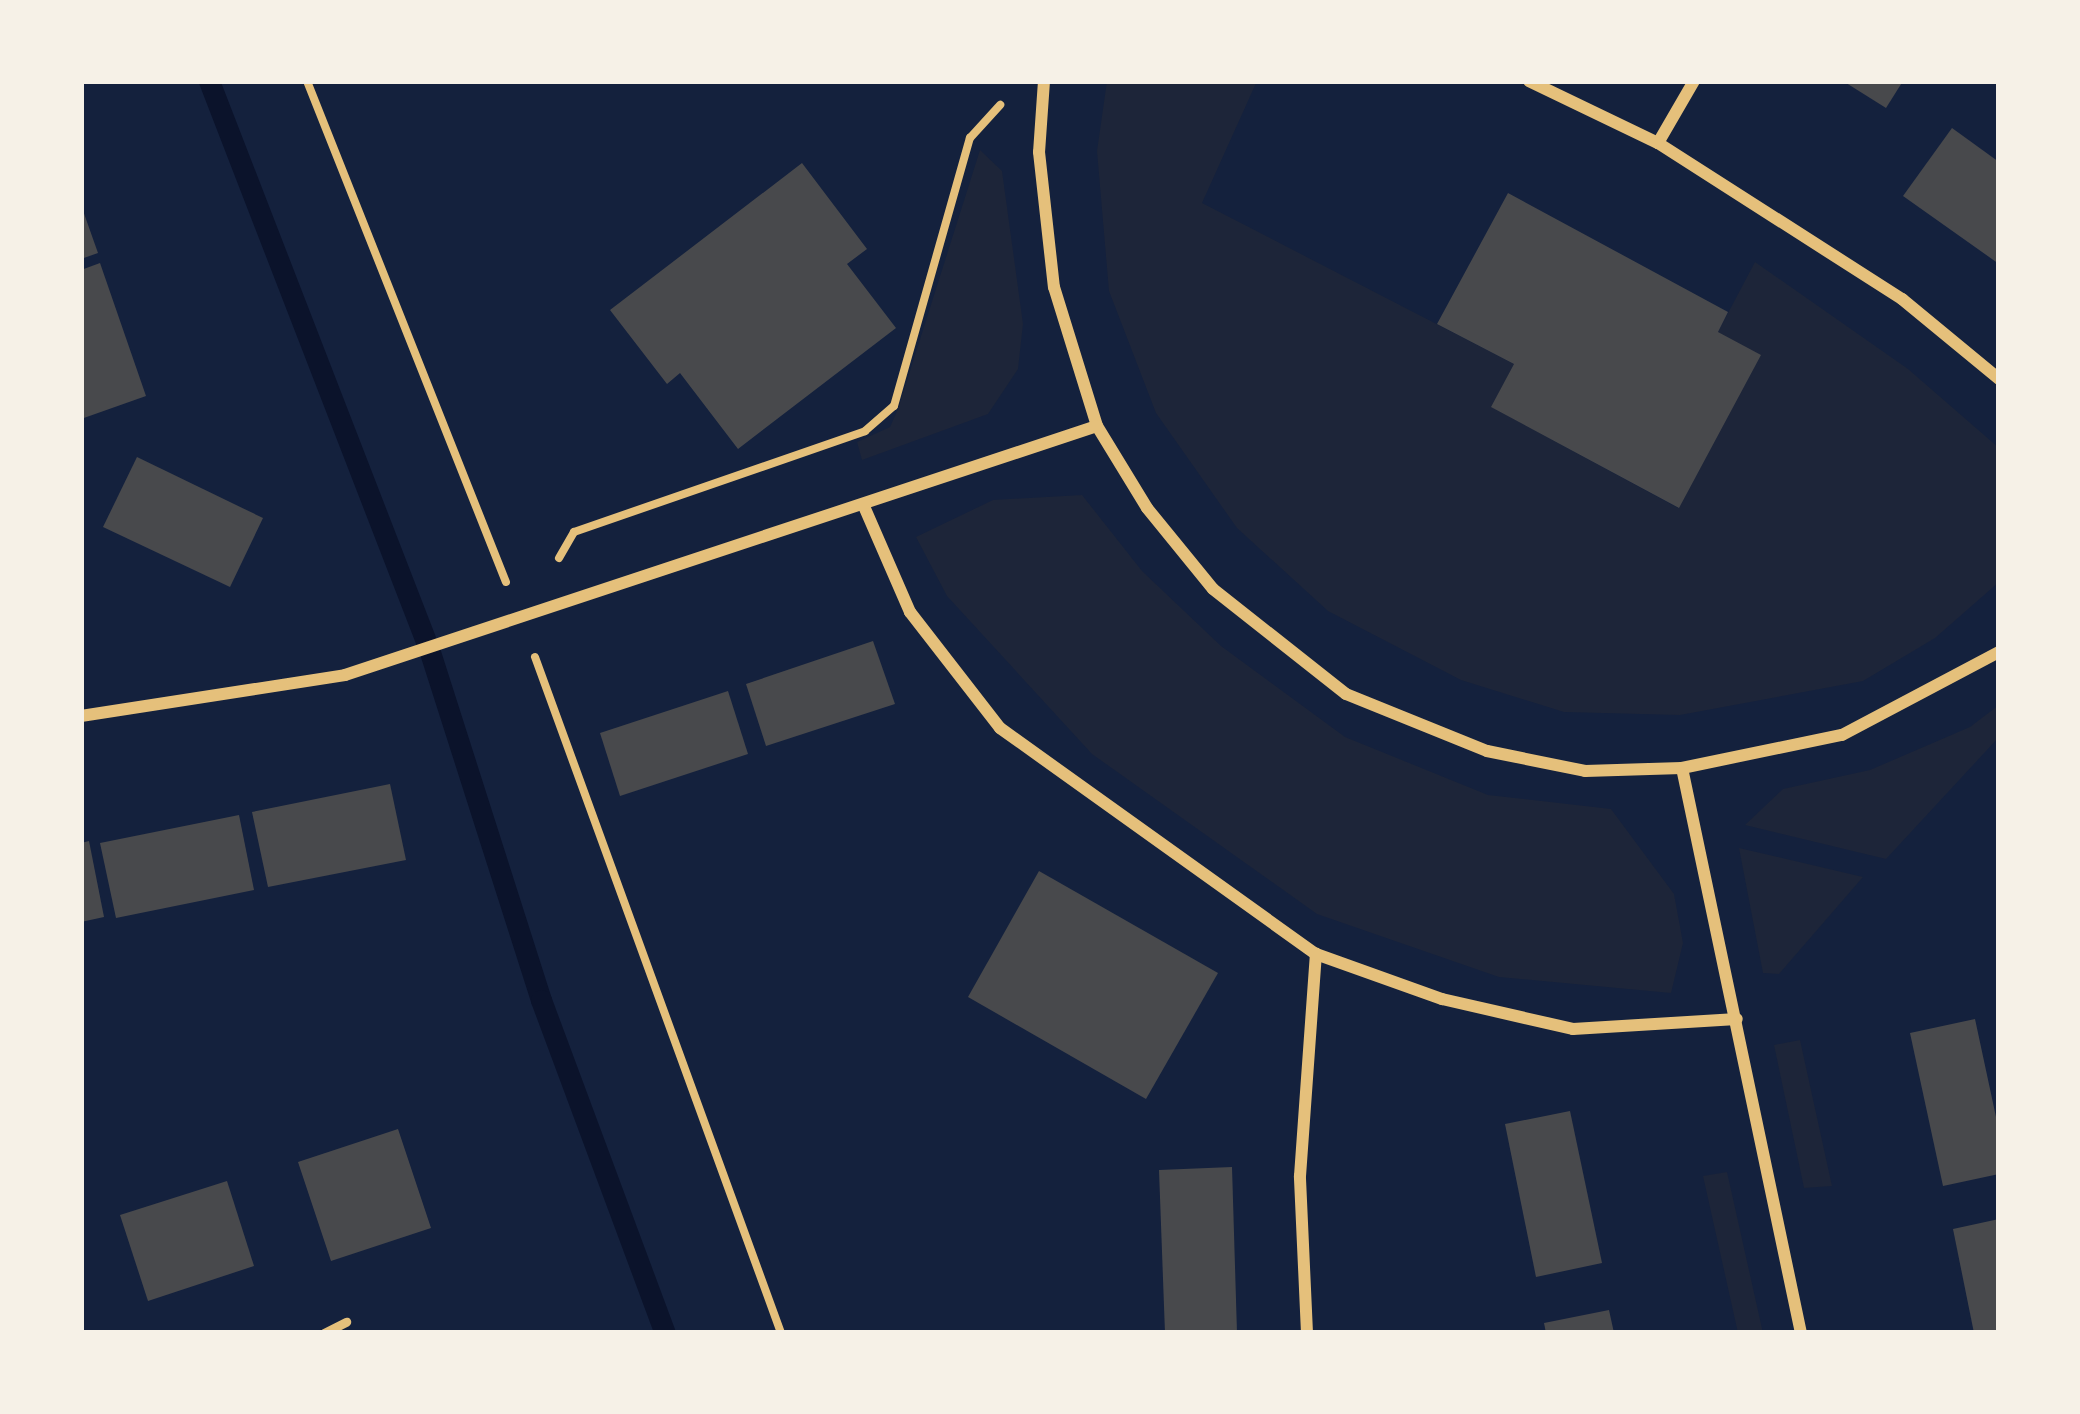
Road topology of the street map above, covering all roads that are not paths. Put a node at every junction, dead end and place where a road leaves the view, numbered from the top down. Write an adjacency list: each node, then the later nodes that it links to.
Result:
1 (1044, 81): 6 (street)
2 (1529, 81): 4 (street)
3 (1694, 81): 4 (street)
4 (1658, 143): 5 (street)
5 (1999, 379)
6 (1097, 425): 7 (street); 10 (street)
7 (863, 504): 9 (street); 11 (street)
8 (1999, 652): 10 (street)
9 (81, 716)
10 (1682, 768): 12 (street)
11 (1316, 954): 12 (street); 15 (street)
12 (1737, 1019): 16 (street)
13 (346, 1322): 14 (lane)
14 (324, 1333)
15 (1307, 1333)
16 (1802, 1333)

